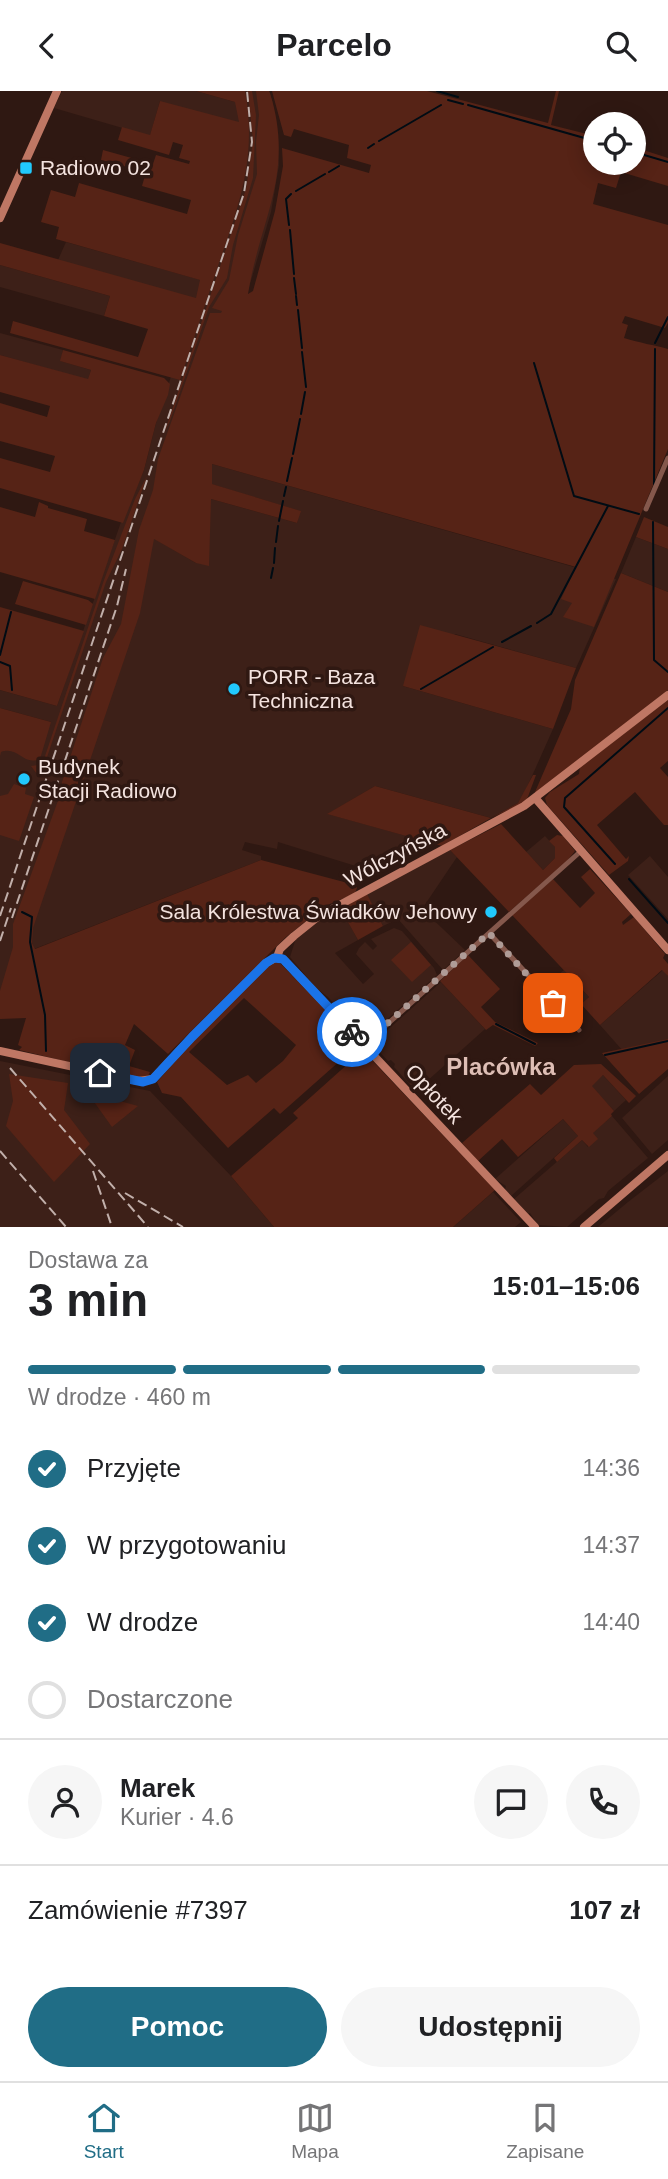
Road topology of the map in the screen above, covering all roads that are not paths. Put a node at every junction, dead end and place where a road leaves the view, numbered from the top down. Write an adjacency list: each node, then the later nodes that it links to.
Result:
1 (57, 91): 2 (street)
2 (0, 216)
3 (668, 457): 4 (street)
4 (646, 509)
5 (668, 695): 6 (street, Wólczyńska)
6 (536, 799): 7 (street); 10 (street, Wólczyńska)
7 (581, 851): 8 (street); 9 (street)
8 (489, 933): 11 (street); 12 (street)
9 (668, 950)
10 (277, 957): 12 (street, Opłotek); 13 (street, Wólczyńska)
11 (579, 1030)
12 (363, 1045): 15 (street, Opłotek)
13 (0, 1051)
14 (668, 1155): 16 (street)
15 (535, 1227)
16 (584, 1227)

